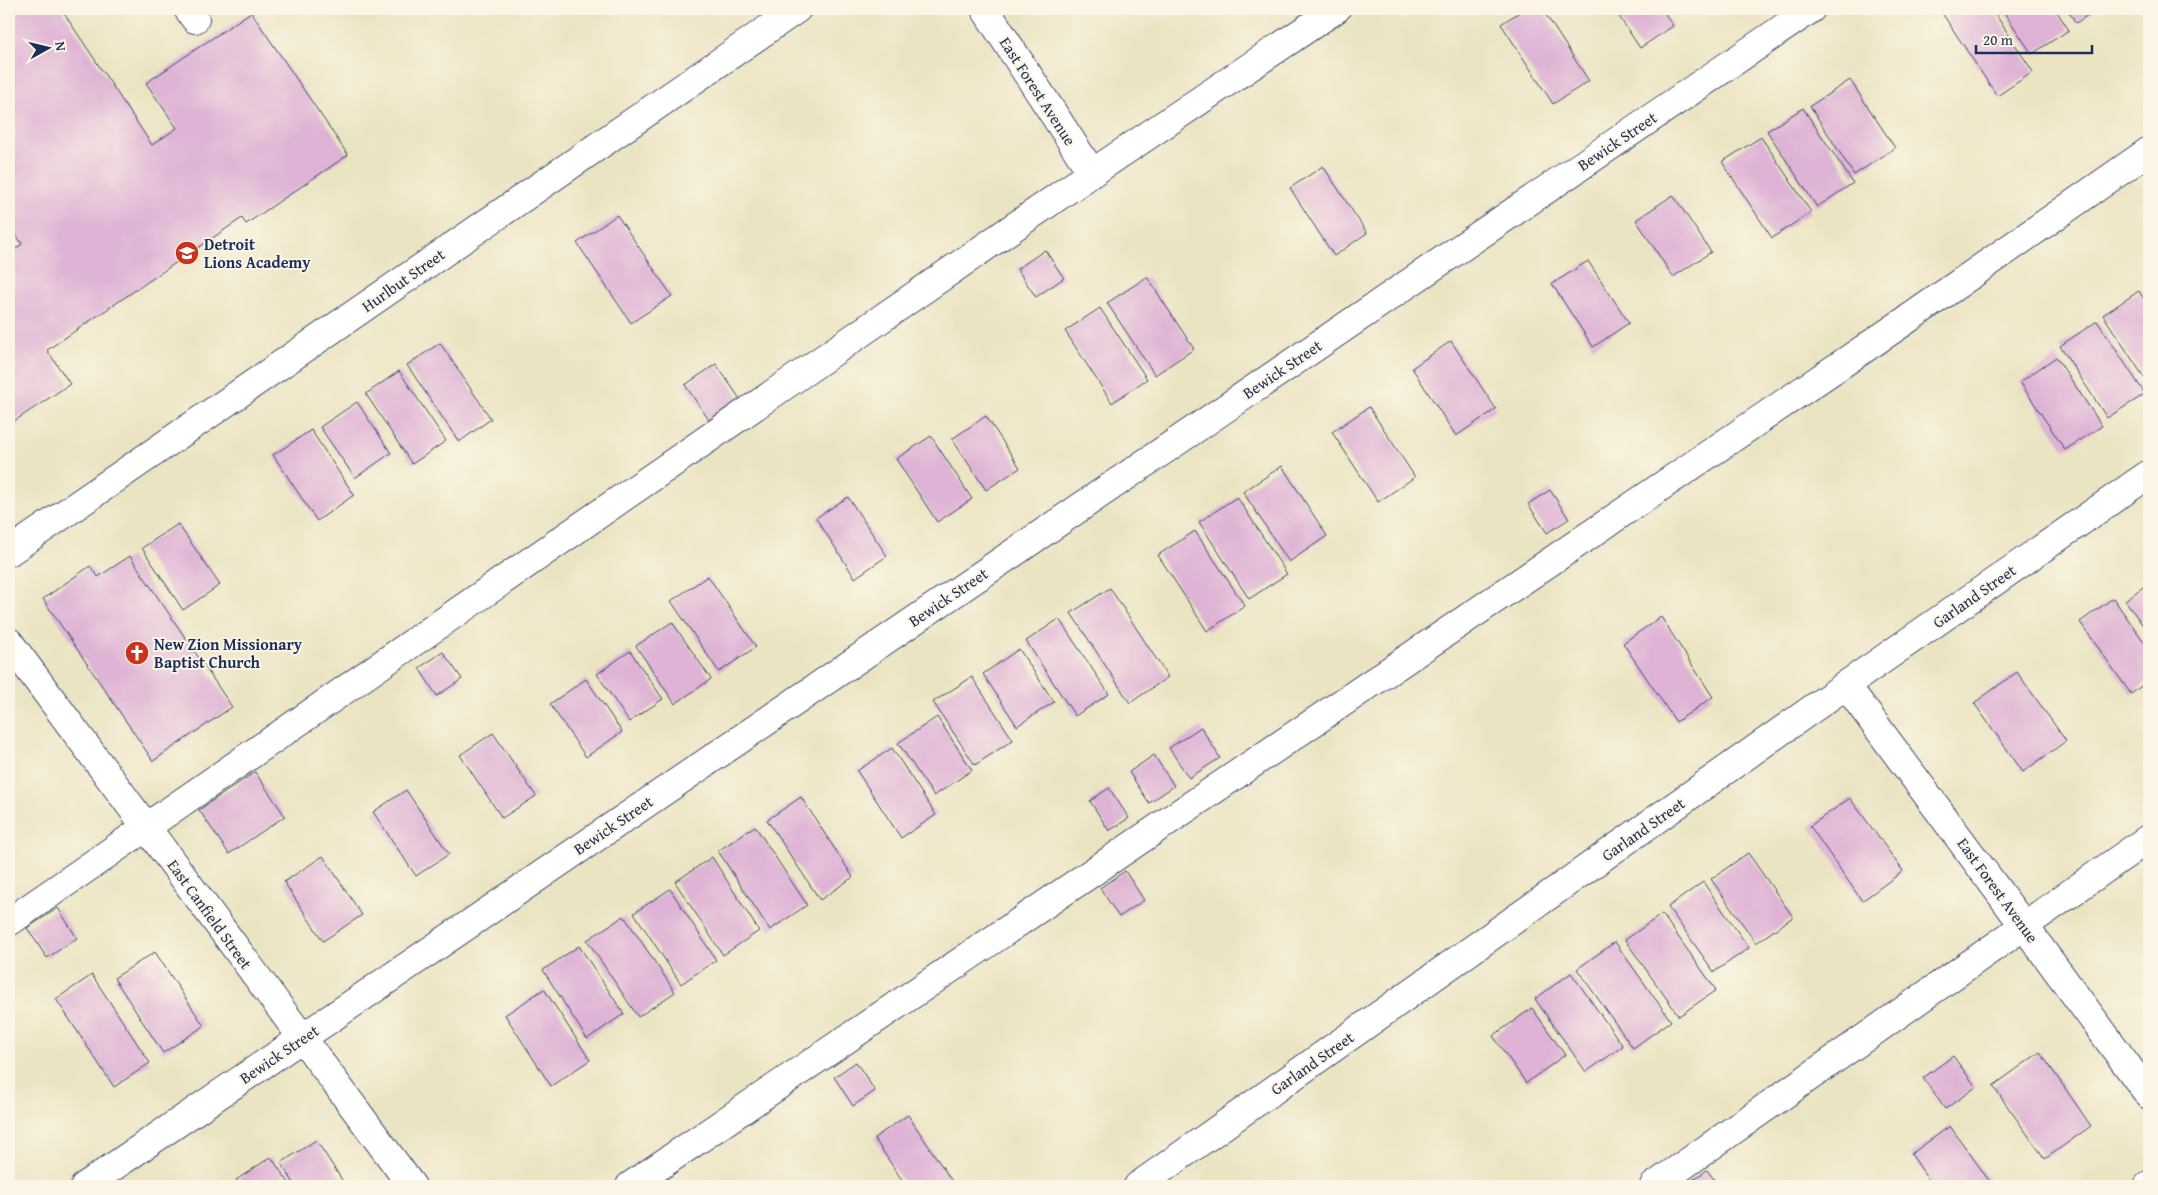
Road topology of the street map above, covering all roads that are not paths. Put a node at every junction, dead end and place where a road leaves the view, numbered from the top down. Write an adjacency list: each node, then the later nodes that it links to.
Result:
1 (797, 9): 8 (street, Hurlbut Street)
2 (984, 9): 6 (street, East Forest Avenue)
3 (1336, 9): 6 (street)
4 (1811, 9): 15 (street, Bewick Street)
5 (2149, 151): 19 (street)
6 (1092, 173): 11 (street)
7 (2149, 474): 10 (street, Garland Street)
8 (9, 552)
9 (9, 642): 11 (street, East Canfield Street)
10 (1846, 685): 14 (street, East Forest Avenue); 20 (street, Garland Street)
11 (146, 828): 13 (street); 15 (street, East Canfield Street)
12 (2149, 838): 14 (street)
13 (9, 922)
14 (2024, 926): 16 (street, East Forest Avenue); 21 (street)
15 (301, 1038): 17 (street, Bewick Street); 18 (street, East Canfield Street)
16 (2149, 1095)
17 (85, 1186)
18 (412, 1186)
19 (630, 1186)
20 (1138, 1186)
21 (1654, 1186)

